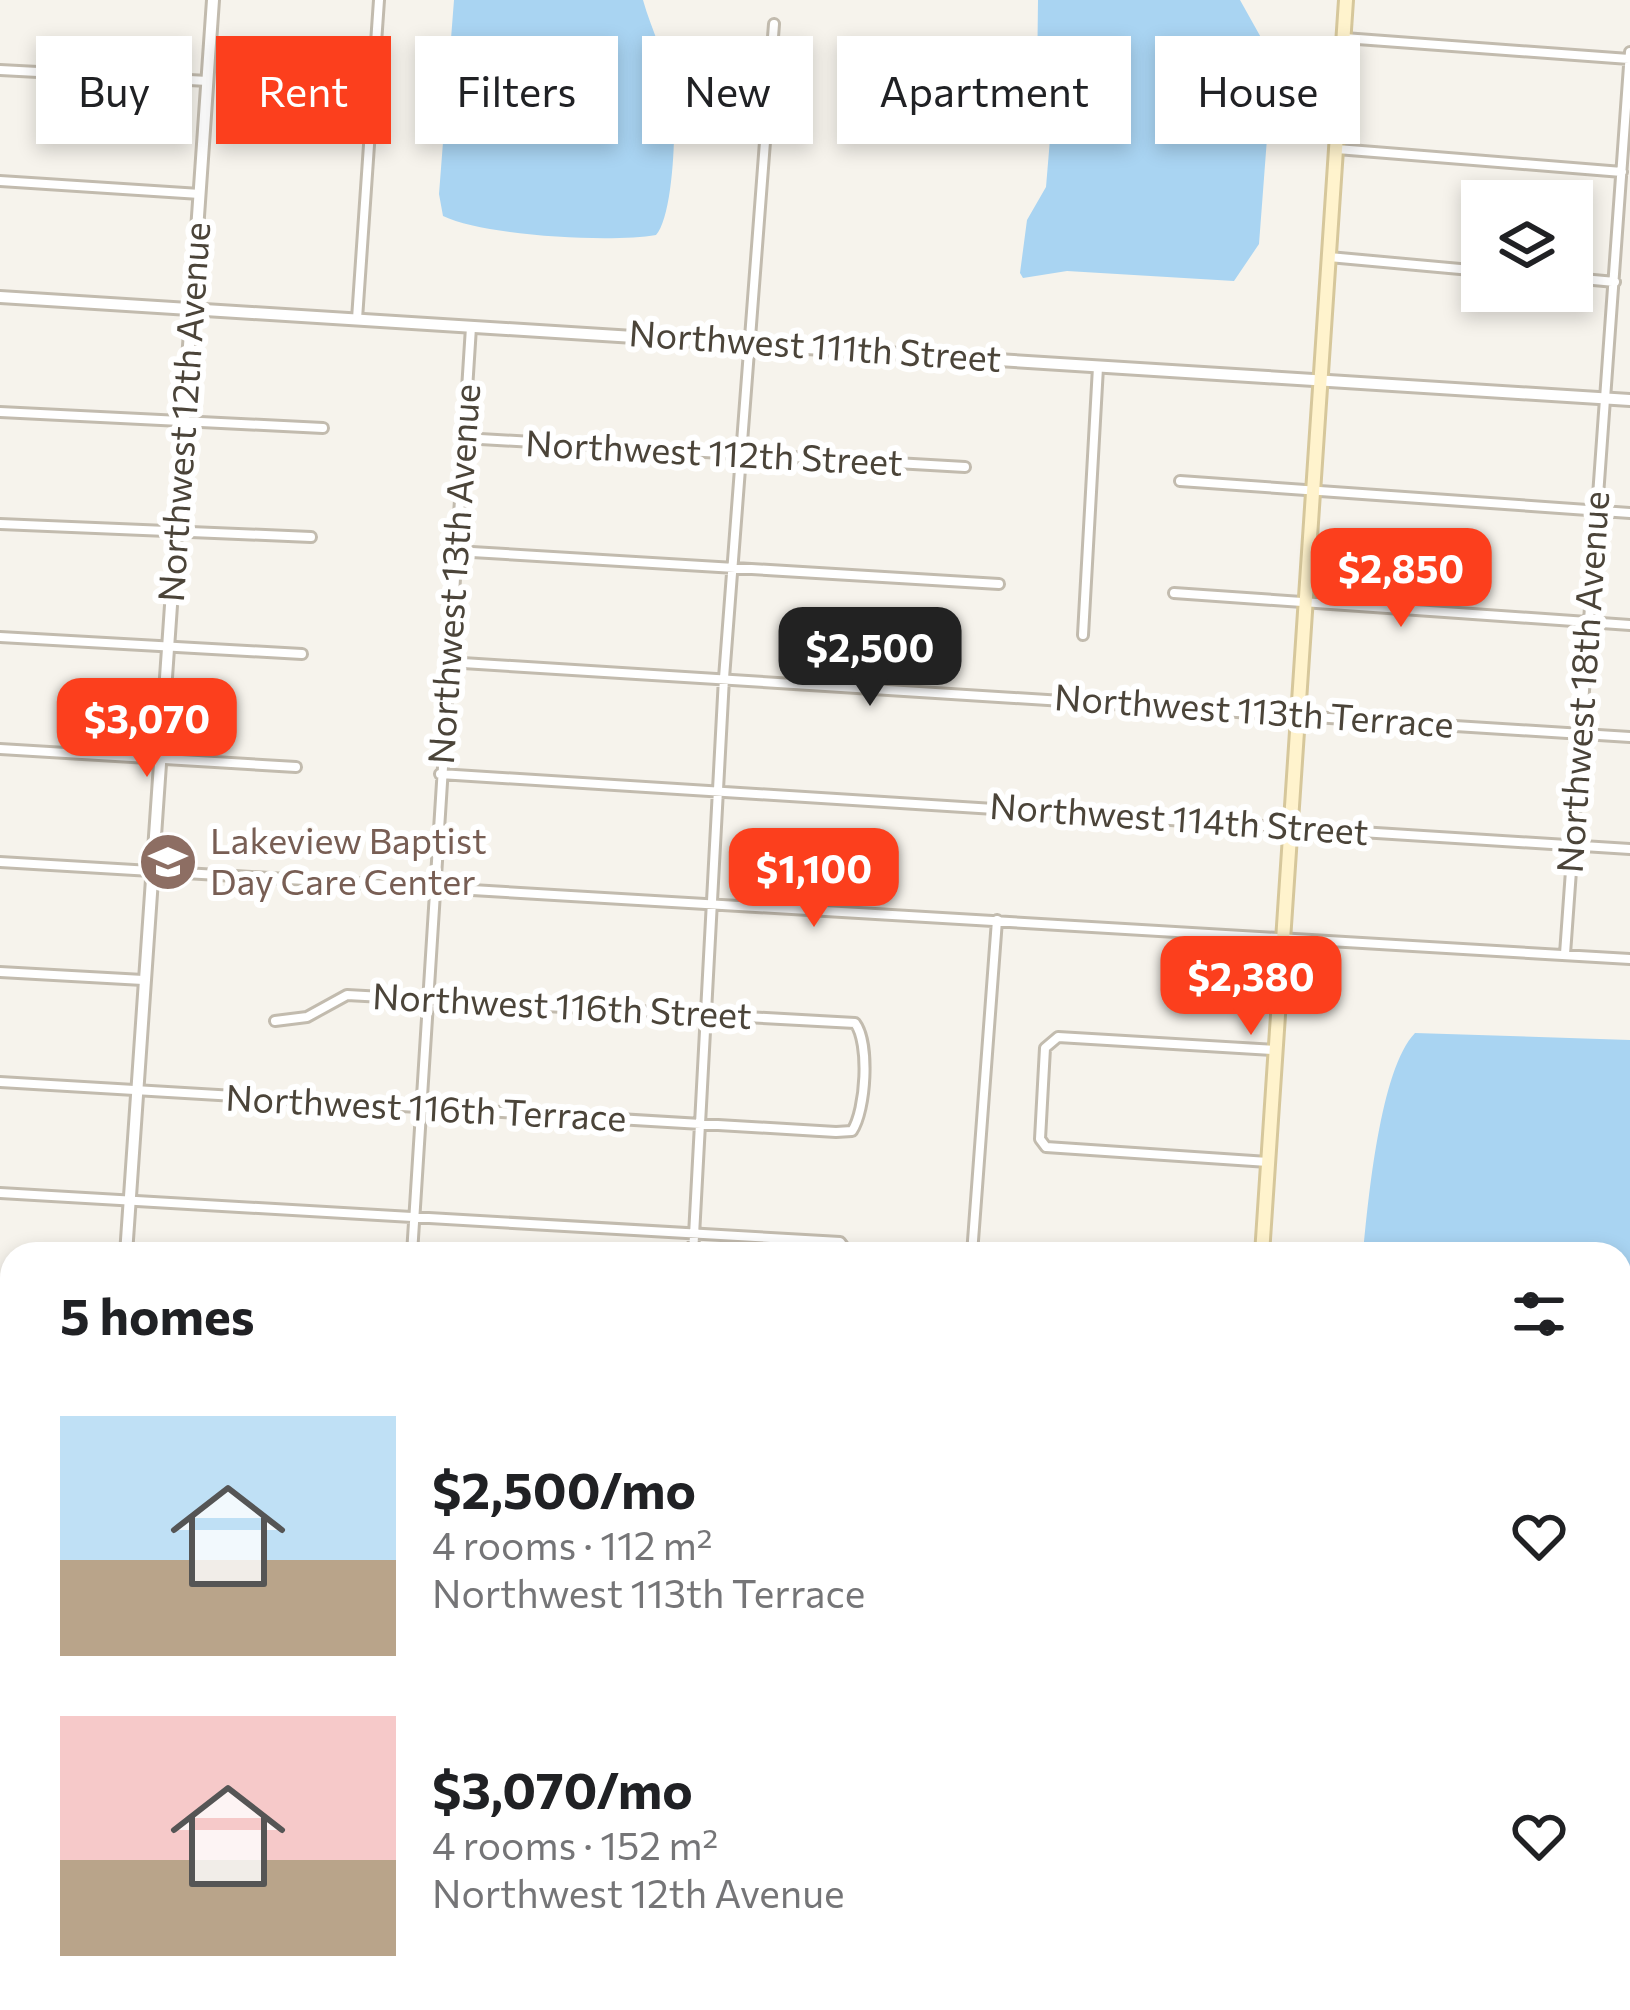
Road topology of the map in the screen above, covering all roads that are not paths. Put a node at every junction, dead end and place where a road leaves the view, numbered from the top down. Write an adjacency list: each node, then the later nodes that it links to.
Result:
1 (213, 0): 9 (street, Northwest 12th Avenue)
2 (379, 0): 21 (street)
3 (1346, 0): 5 (main road)
4 (774, 24): 23 (street)
5 (1344, 36)
6 (1360, 39): 7 (street)
7 (1630, 56): 12 (street, Northwest 18th Avenue)
8 (0, 70): 9 (street)
9 (208, 81): 14 (street, Northwest 12th Avenue)
10 (1336, 144): 11 (main road)
11 (1336, 149): 12 (street); 15 (main road)
12 (1622, 172): 18 (street, Northwest 18th Avenue)
13 (0, 181): 14 (street)
14 (200, 194): 20 (street, Northwest 12th Avenue)
15 (1327, 257): 16 (street); 25 (main road)
16 (1461, 269)
17 (1593, 280): 18 (street)
18 (1615, 282): 26 (street, Northwest 18th Avenue)
19 (0, 297): 20 (street, Northwest 111th Street)
20 (190, 307): 21 (street, Northwest 111th Street); 29 (street, Northwest 12th Avenue)
21 (357, 319): 22 (street, Northwest 111th Street)
22 (472, 325): 23 (street, Northwest 111th Street); 31 (street, Northwest 13th Avenue)
23 (750, 341): 24 (street, Northwest 111th Street); 32 (street)
24 (1098, 363): 25 (street, Northwest 111th Street); 48 (street)
25 (1318, 378): 26 (street, Northwest 111th Street); 35 (main road)
26 (1602, 398): 27 (street, Northwest 111th Street); 36 (street, Northwest 18th Avenue)
27 (1630, 400)
28 (0, 412): 29 (street)
29 (181, 422): 30 (street); 39 (street, Northwest 12th Avenue)
30 (323, 428)
31 (463, 438): 32 (street, Northwest 112th Street); 41 (street, Northwest 13th Avenue)
32 (741, 455): 33 (street, Northwest 112th Street); 42 (street)
33 (965, 467)
34 (1180, 482): 35 (street)
35 (1310, 489): 36 (street); 45 (main road)
36 (1594, 511): 37 (street); 46 (street, Northwest 18th Avenue)
37 (1630, 513)
38 (0, 524): 39 (street)
39 (176, 532): 40 (street); 50 (street, Northwest 12th Avenue)
40 (311, 537)
41 (455, 551): 42 (street); 52 (street, Northwest 13th Avenue)
42 (732, 566): 43 (street); 53 (street)
43 (999, 584)
44 (1174, 593): 45 (street)
45 (1303, 600): 46 (street); 54 (main road)
46 (1587, 622): 47 (street); 55 (street, Northwest 18th Avenue)
47 (1630, 625)
48 (1083, 635)
49 (0, 637): 50 (street)
50 (165, 647): 51 (street); 58 (street, Northwest 12th Avenue)
51 (302, 654)
52 (447, 662): 53 (street, Northwest 113th Terrace); 60 (street, Northwest 13th Avenue)
53 (724, 678): 54 (street, Northwest 113th Terrace); 61 (street)
54 (1296, 712): 55 (street, Northwest 113th Terrace); 62 (main road)
55 (1580, 733): 56 (street, Northwest 113th Terrace); 63 (street, Northwest 18th Avenue)
56 (1630, 737)
57 (0, 749): 58 (street)
58 (158, 758): 59 (street); 66 (street, Northwest 12th Avenue)
59 (296, 767)
60 (440, 773): 61 (street, Northwest 114th Street); 67 (street, Northwest 13th Avenue)
61 (718, 790): 62 (street, Northwest 114th Street); 68 (street)
62 (1289, 825): 63 (street, Northwest 114th Street); 70 (main road)
63 (1573, 845): 64 (street, Northwest 114th Street); 71 (street, Northwest 18th Avenue)
64 (1630, 849)
65 (0, 862): 66 (street)
66 (152, 870): 67 (street); 74 (street, Northwest 12th Avenue)
67 (433, 886): 68 (street); 75 (street, Northwest 13th Avenue)
68 (713, 902): 69 (street); 76 (street)
69 (997, 920): 70 (street); 93 (street)
70 (1282, 939): 71 (street); 78 (main road)
71 (1565, 954): 72 (street)
72 (1630, 958)
73 (0, 972): 74 (street)
74 (143, 980): 80 (street, Northwest 12th Avenue)
75 (428, 997): 76 (street, Northwest 116th Street); 77 (street, Northwest 116th Street); 81 (street, Northwest 13th Avenue)
76 (707, 1015): 82 (street); 83 (street, Northwest 116th Street)
77 (275, 1021)
78 (1274, 1050): 84 (main road); 84 (street)
79 (0, 1082): 80 (street, Northwest 116th Terrace)
80 (136, 1091): 81 (street, Northwest 116th Terrace); 86 (street, Northwest 12th Avenue)
81 (421, 1107): 82 (street, Northwest 116th Terrace); 87 (street, Northwest 13th Avenue)
82 (701, 1125): 83 (street, Northwest 116th Terrace); 88 (street)
83 (851, 1131)
84 (1268, 1162): 94 (main road)
85 (0, 1192): 86 (street)
86 (129, 1200): 87 (street); 89 (street, Northwest 12th Avenue)
87 (415, 1219): 88 (street); 90 (street, Northwest 13th Avenue)
88 (695, 1235): 91 (street); 92 (street)
89 (126, 1242)
90 (413, 1242)
91 (694, 1242)
92 (831, 1242)
93 (973, 1242)
94 (1263, 1242)

